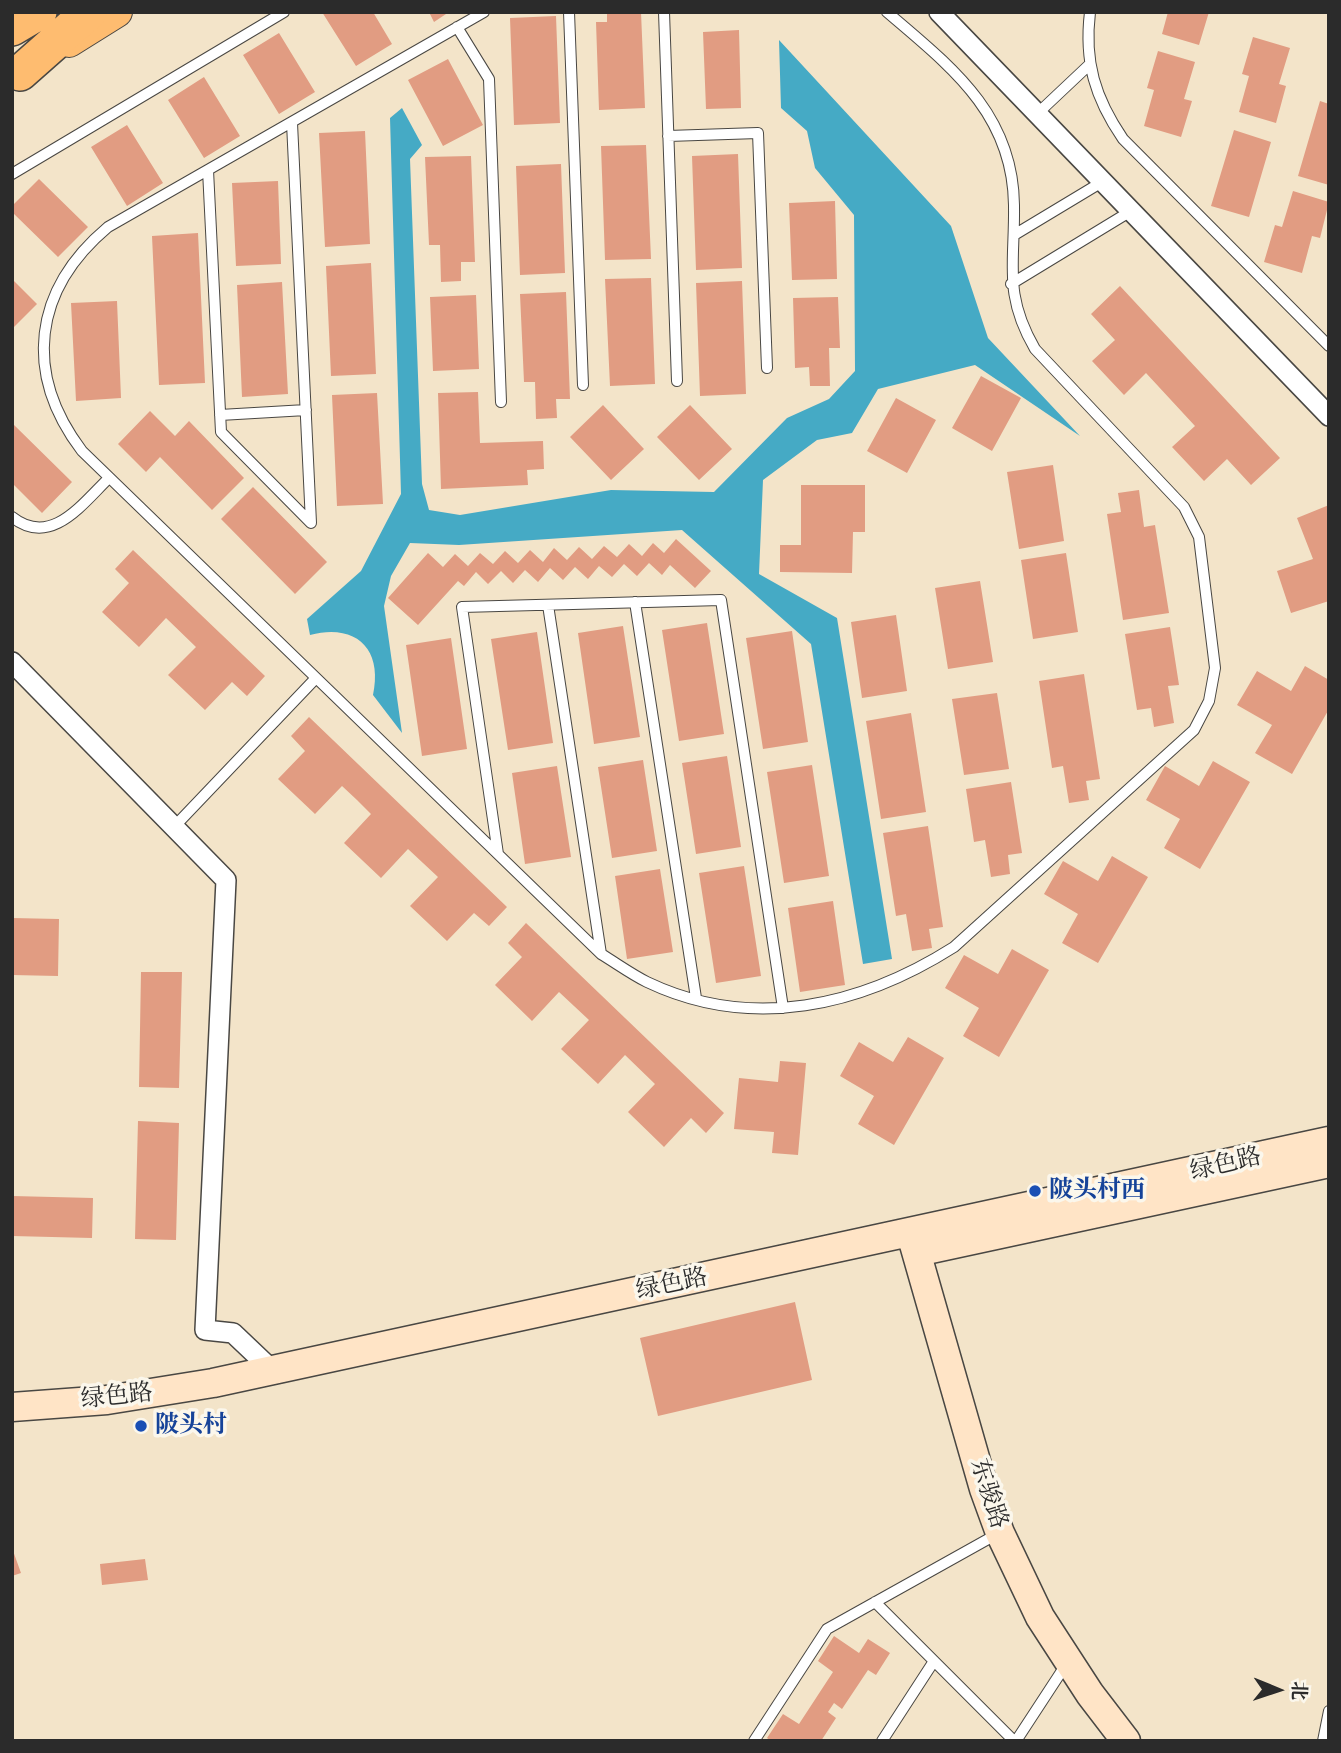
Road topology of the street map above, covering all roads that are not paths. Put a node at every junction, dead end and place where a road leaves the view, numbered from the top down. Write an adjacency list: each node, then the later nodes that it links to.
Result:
1 (39, 12): 12 (highway)
2 (89, 12): 14 (highway)
3 (117, 12): 14 (main road)
4 (284, 12): 19 (lane)
5 (484, 12): 11 (lane)
6 (569, 12): 27 (lane)
7 (663, 12): 17 (lane)
8 (887, 12): 22 (lane)
9 (939, 12): 15 (street)
10 (1090, 12): 13 (lane)
11 (457, 27): 16 (lane); 28 (lane)
12 (12, 28)
13 (1089, 65): 15 (lane); 24 (lane)
14 (16, 75)
15 (1037, 114): 20 (street)
16 (292, 123): 18 (lane); 29 (lane)
17 (668, 136): 25 (lane); 26 (lane)
18 (208, 170): 30 (lane); 32 (lane)
19 (12, 174)
20 (1102, 181): 21 (street); 22 (lane)
21 (1130, 211): 23 (lane); 31 (street)
22 (1014, 235): 23 (lane)
23 (1011, 284): 42 (lane)
24 (1329, 346)
25 (767, 368)
26 (677, 381)
27 (583, 384)
28 (501, 402)
29 (306, 410): 30 (lane); 30 (lane)
30 (220, 415)
31 (1329, 416)
32 (109, 478): 33 (lane); 37 (lane)
33 (12, 517)
34 (635, 602): 35 (lane); 41 (lane); 42 (lane)
35 (548, 604): 39 (lane); 40 (lane)
36 (12, 662): 38 (street)
37 (316, 678): 38 (lane); 39 (lane)
38 (174, 827): 46 (street)
39 (498, 854): 40 (lane)
40 (601, 954): 41 (lane)
41 (696, 998): 42 (lane)
42 (783, 1008)
43 (1329, 1141): 45 (main road, 绿色路)
44 (1329, 1163): 45 (main road, 绿色路)
45 (913, 1243): 46 (main road, 绿色路); 48 (main road, 绿色路); 49 (main road, 东骏路)
46 (272, 1371): 47 (main road, 绿色路)
47 (12, 1407)
48 (12, 1420)
49 (1000, 1533): 50 (lane); 52 (main road, 东骏路)
50 (875, 1602): 51 (lane); 55 (lane)
51 (934, 1661): 56 (lane); 57 (lane)
52 (1068, 1662): 54 (main road, 东骏路); 57 (lane)
53 (1329, 1711): 58 (lane)
54 (1125, 1737)
55 (754, 1741)
56 (882, 1741)
57 (1015, 1741)
58 (1323, 1741)

